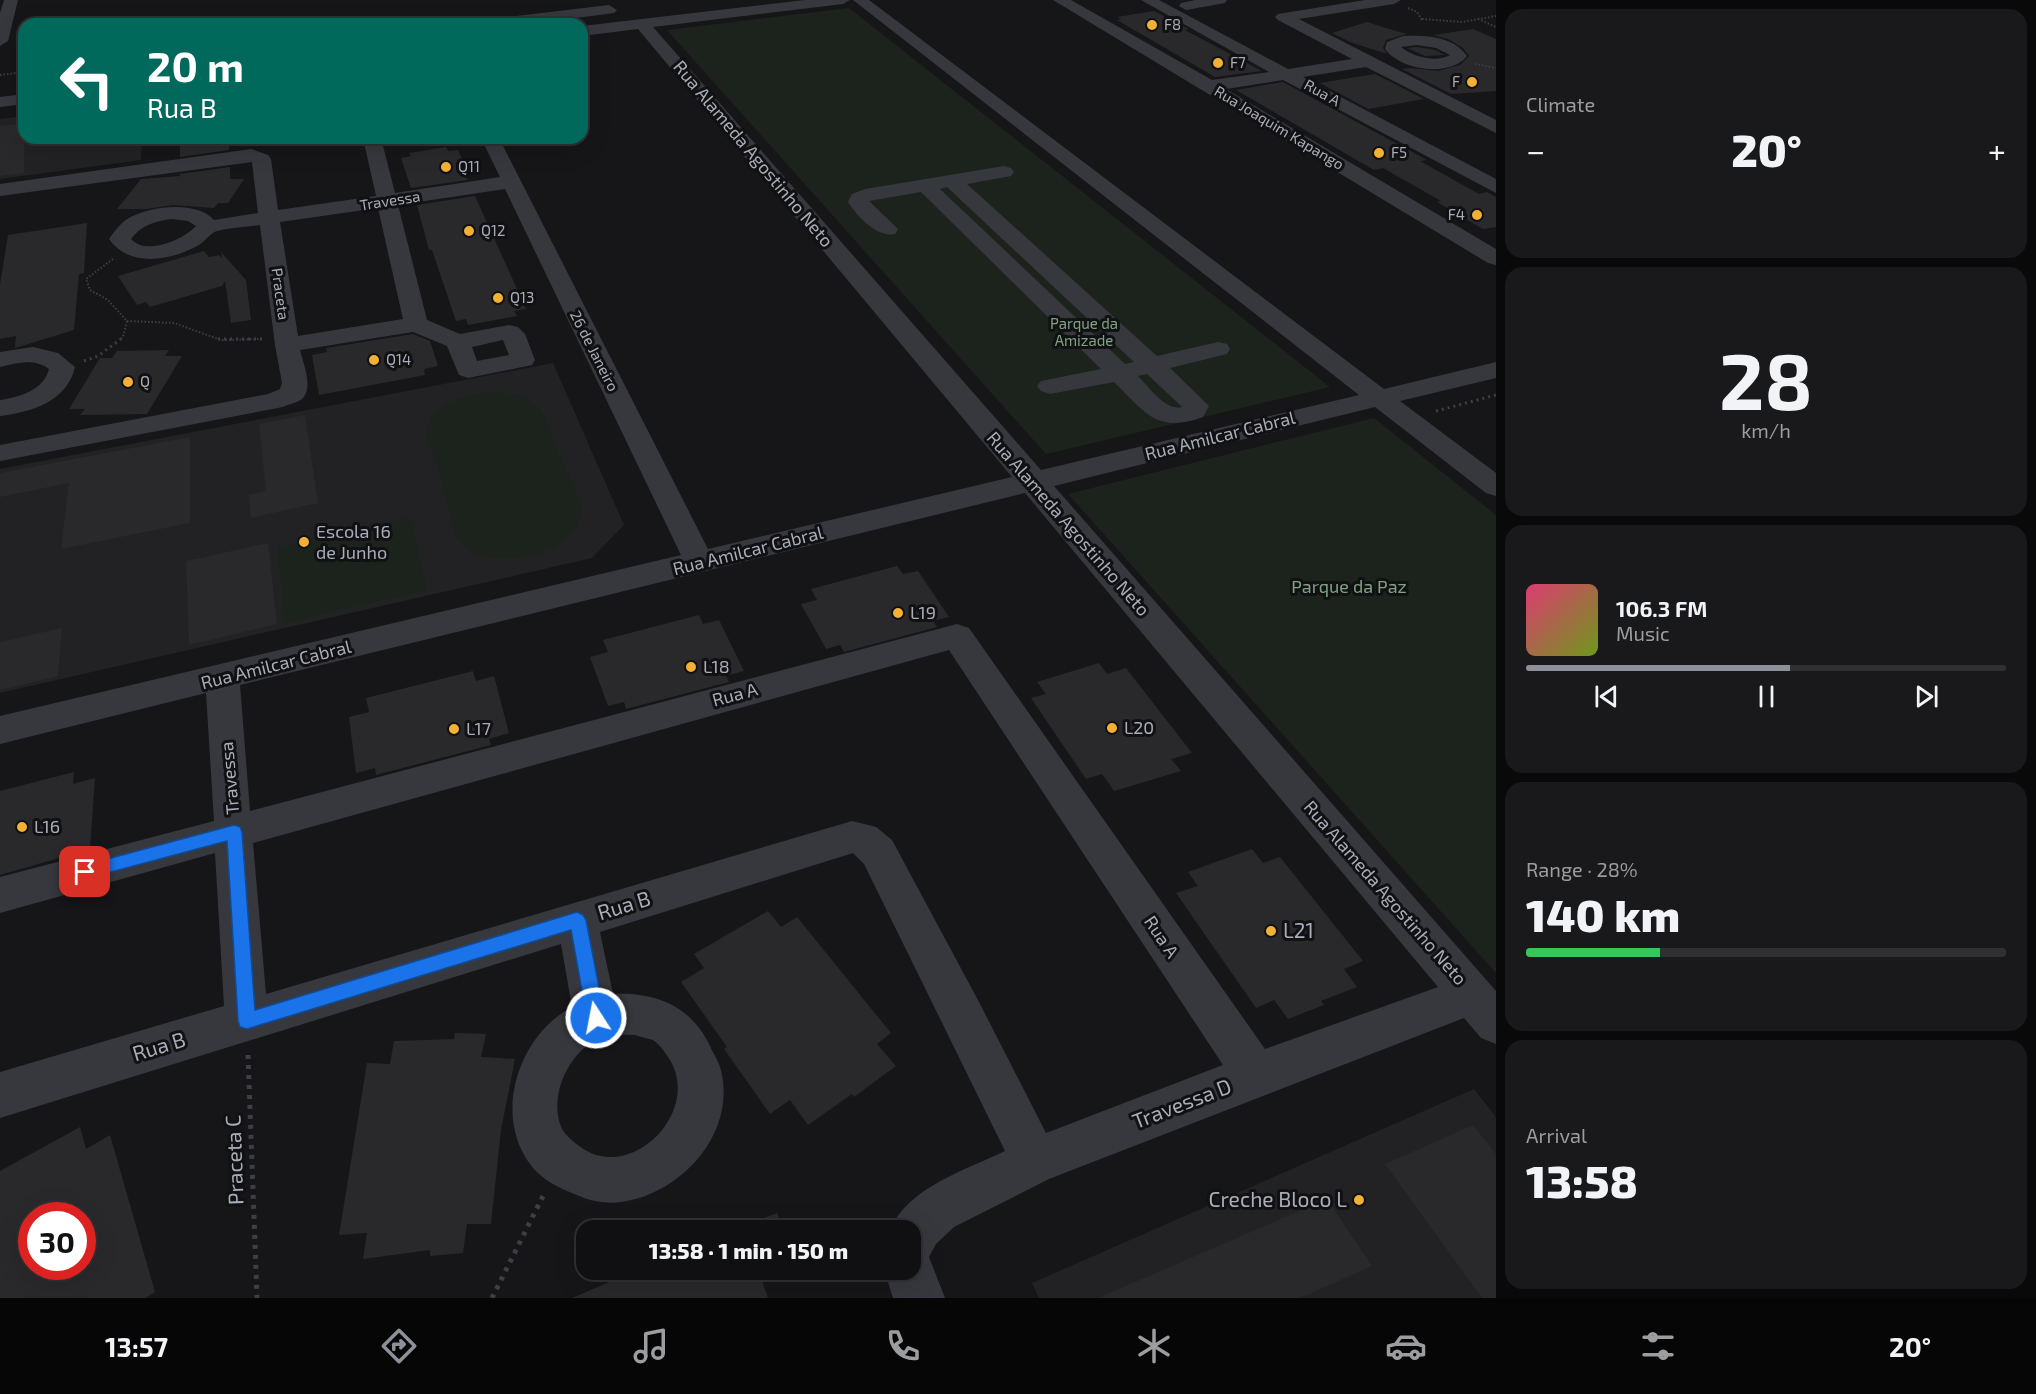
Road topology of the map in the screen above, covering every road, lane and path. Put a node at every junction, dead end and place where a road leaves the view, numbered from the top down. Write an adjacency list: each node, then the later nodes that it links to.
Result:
1 (11, 0): 16 (street)
2 (843, 0): 9 (street)
3 (860, 0): 58 (street)
4 (1060, 0): 22 (street, Rua Joaquim Kapango)
5 (1148, 0): 20 (street, Rua A)
6 (1220, 0): 8 (street)
7 (1394, 0): 18 (street)
8 (1186, 6)
9 (635, 16): 11 (street); 15 (street); 36 (street, Rua Alameda Agostinho Neto)
10 (1496, 16): 13 (path)
11 (588, 19)
12 (1422, 19): 13 (path)
13 (1477, 19): 14 (path)
14 (1496, 27)
15 (588, 29)
16 (0, 41)
17 (1403, 56): 18 (street)
18 (1366, 62): 20 (street); 23 (street)
19 (18, 73): 21 (path)
20 (1287, 74): 22 (street); 30 (street, Rua A)
21 (0, 75)
22 (1209, 86): 40 (street, Rua Joaquim Kapango)
23 (1496, 127)
24 (373, 144): 32 (street)
25 (493, 144): 28 (street, 26 de Janeiro)
26 (1004, 172): 27 (street)
27 (952, 181): 29 (street); 33 (street)
28 (509, 182): 32 (street, Travessa); 64 (street, 26 de Janeiro)
29 (925, 185): 35 (street); 36 (street)
30 (1496, 187)
31 (0, 190): 34 (street, Praceta)
32 (387, 201): 34 (street, Travessa); 45 (street)
33 (990, 215): 35 (street); 39 (street)
34 (270, 218): 37 (street, Travessa); 47 (street, Praceta)
35 (963, 219): 41 (street)
36 (853, 221): 62 (street, Rua Alameda Agostinho Neto)
37 (207, 227): 38 (street); 38 (street)
38 (127, 247): 44 (path)
39 (1038, 258): 41 (street); 42 (street)
40 (1496, 258)
41 (1008, 264): 43 (street)
42 (1080, 299): 43 (street); 46 (street)
43 (1051, 305): 48 (street)
44 (127, 321): 47 (path); 53 (path)
45 (416, 324): 47 (street); 49 (street)
46 (1118, 333): 48 (street); 52 (street)
47 (287, 340): 61 (street, Praceta)
48 (1087, 340): 55 (street)
49 (458, 342)
50 (1218, 349): 52 (street)
51 (0, 360): 53 (street)
52 (1152, 366): 55 (street); 55 (street)
53 (62, 368): 59 (street)
54 (1496, 370): 58 (street, Rua Amilcar Cabral)
55 (1120, 373): 56 (street)
56 (1050, 387)
57 (1496, 396): 60 (path)
58 (1379, 398): 60 (street); 62 (street, Rua Amilcar Cabral)
59 (2, 408): 61 (street)
60 (1406, 418): 63 (street)
61 (0, 453)
62 (1032, 482): 64 (street, Rua Amilcar Cabral); 70 (street, Rua Alameda Agostinho Neto)
63 (1496, 487)
64 (699, 562): 65 (street, Rua Amilcar Cabral)
65 (222, 678): 66 (street, Rua Amilcar Cabral); 67 (street, Travessa)
66 (0, 730)
67 (234, 832): 68 (street, Rua A); 72 (street, Travessa); 73 (street, Rua A)
68 (0, 895)
69 (577, 920): 71 (street); 72 (street, Rua B); 76 (street, Rua B)
70 (1484, 1009): 73 (street, Travessa D)
71 (596, 1018): 75 (street); 75 (street)
72 (247, 1021): 74 (street, Rua B); 79 (path, Praceta C)
73 (1256, 1075): 76 (street, Travessa D)
74 (0, 1095)
75 (559, 1161): 80 (path)
76 (1035, 1161): 77 (street, Travessa D)
77 (921, 1225)
78 (913, 1280): 81 (street)
79 (257, 1298)
80 (492, 1298)
81 (919, 1298)

